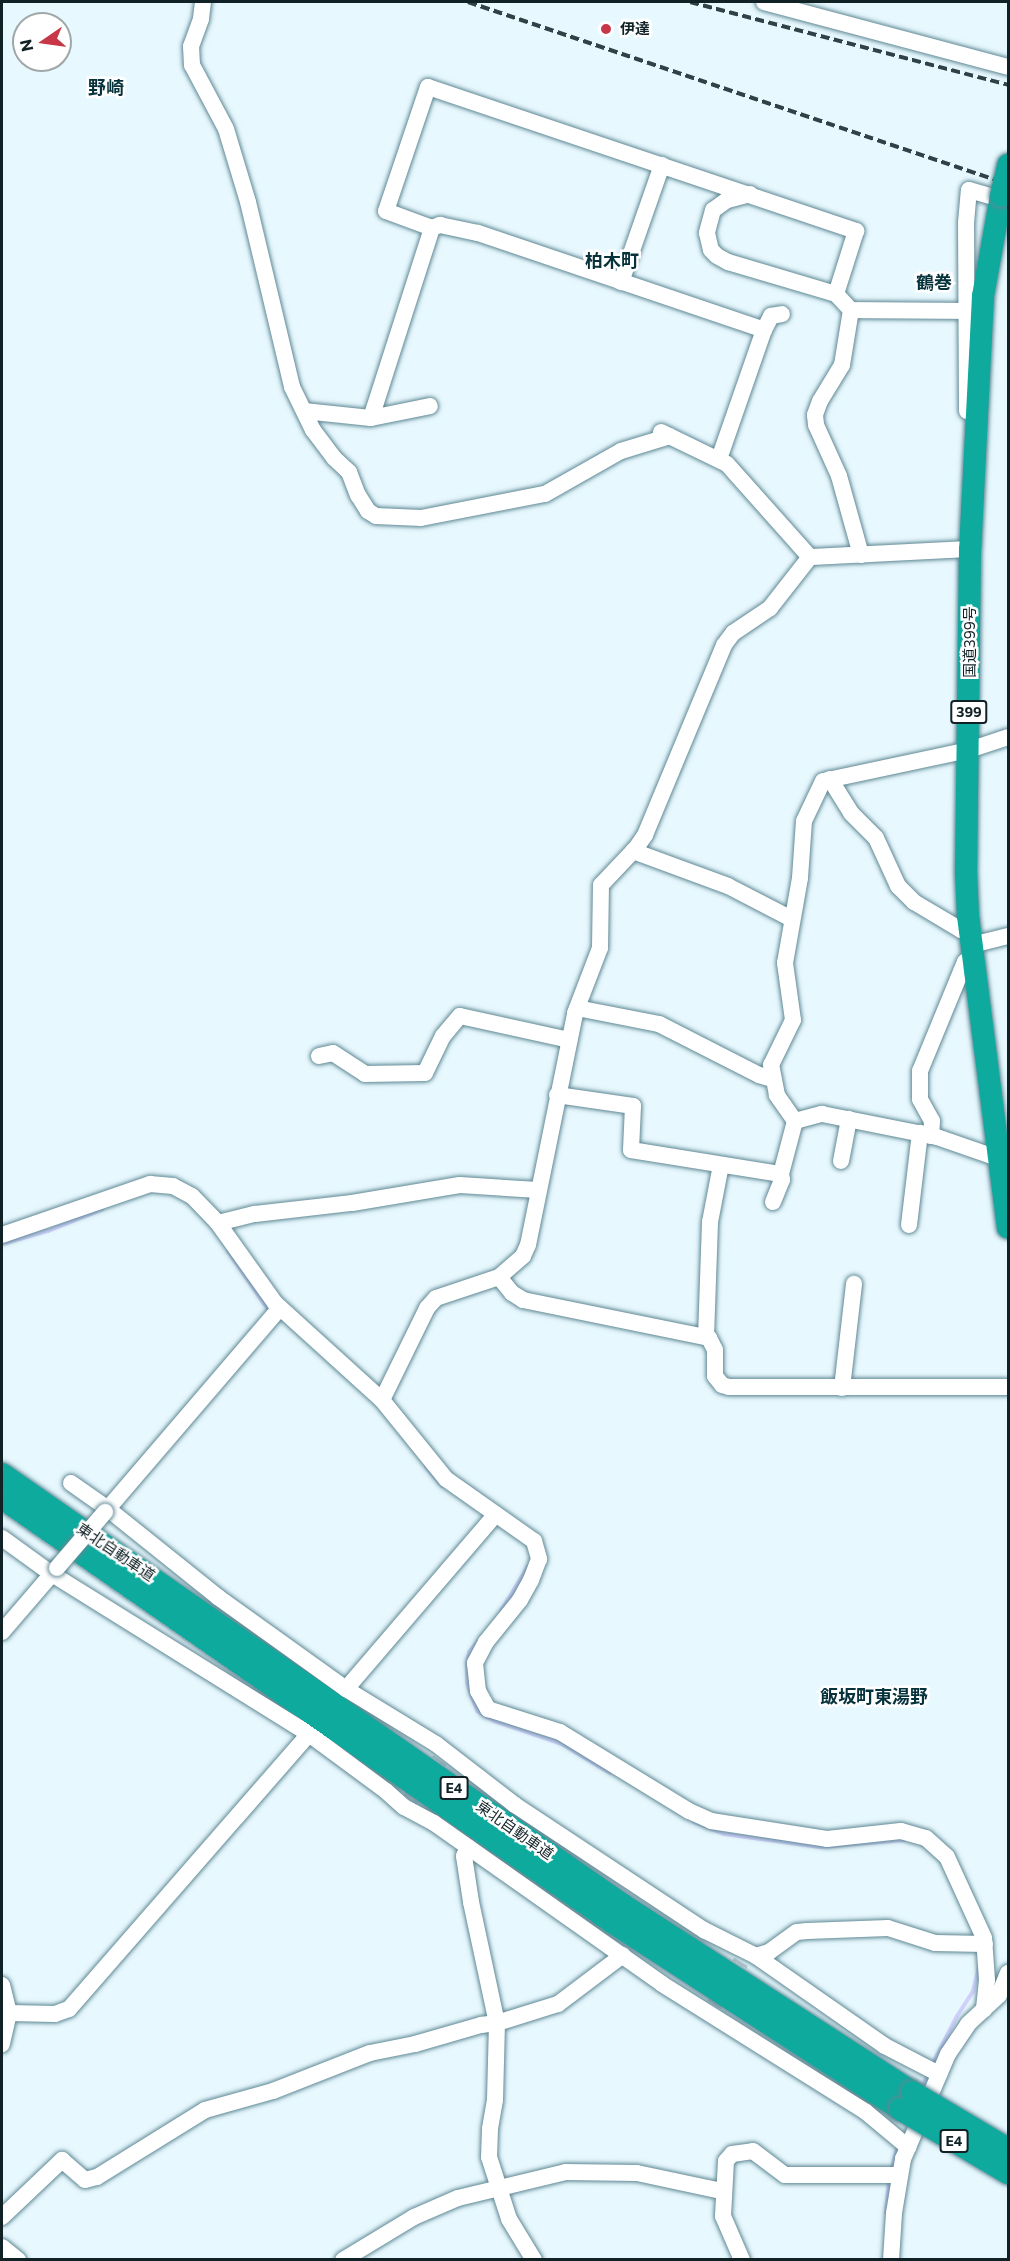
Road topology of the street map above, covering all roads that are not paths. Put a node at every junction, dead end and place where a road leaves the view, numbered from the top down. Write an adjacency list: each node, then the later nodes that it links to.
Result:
1 (202, 2): 16 (street)
2 (764, 2): 3 (street)
3 (1008, 67)
4 (662, 165): 6 (street); 8 (street); 9 (street)
5 (1008, 165): 7 (highway, 国道399号 / 399, bridge)
6 (750, 194): 10 (street); 10 (street)
7 (1001, 198): 12 (street); 21 (highway, 国道399号 / 399)
8 (432, 228): 9 (street); 17 (street)
9 (621, 282): 14 (street)
10 (836, 294): 11 (street)
11 (851, 310): 12 (street); 23 (street)
12 (966, 311): 21 (street)
13 (782, 314): 14 (street)
14 (764, 330): 20 (street)
15 (430, 406): 17 (street)
16 (304, 411): 17 (street); 19 (street)
17 (371, 418)
18 (654, 429): 19 (street)
19 (670, 436): 20 (street)
20 (719, 459): 24 (street)
21 (973, 510): 22 (highway, 国道399号 / 399)
22 (970, 549): 23 (street); 26 (highway, 国道399号 / 399)
23 (861, 555): 24 (street)
24 (810, 557): 28 (street)
25 (1008, 737): 26 (street)
26 (969, 750): 27 (street); 31 (highway, 国道399号 / 399)
27 (830, 779): 29 (street); 31 (street)
28 (633, 851): 29 (street); 32 (street)
29 (792, 919): 35 (street)
30 (1008, 936): 31 (street)
31 (972, 944): 39 (street); 40 (highway, 国道399号 / 399)
32 (577, 1008): 33 (street); 35 (street)
33 (569, 1040): 34 (street); 36 (street)
34 (319, 1056)
35 (772, 1078): 38 (street)
36 (557, 1095): 42 (street); 44 (street)
37 (849, 1119): 38 (street); 39 (street); 41 (street)
38 (795, 1120): 43 (street)
39 (926, 1134): 40 (street); 47 (street)
40 (1002, 1145): 48 (highway, 国道399号 / 399)
41 (842, 1161)
42 (721, 1165): 43 (street); 53 (street)
43 (781, 1174): 45 (street)
44 (538, 1190): 46 (street); 50 (street)
45 (773, 1202)
46 (218, 1223): 49 (street); 52 (street)
47 (909, 1225)
48 (1008, 1227)
49 (2, 1235)
50 (499, 1277): 53 (street); 56 (street)
51 (854, 1284): 55 (street)
52 (277, 1313): 56 (street); 60 (street)
53 (705, 1337): 55 (street)
54 (1008, 1387): 55 (street)
55 (842, 1388)
56 (382, 1400): 61 (street)
57 (2, 1474): 78 (highway, 東北自動車道 / E4)
58 (71, 1483): 60 (street)
59 (2, 1498): 78 (highway, 東北自動車道 / E4)
60 (106, 1510): 63 (street, bridge); 65 (street)
61 (492, 1518): 65 (street); 68 (street)
62 (2, 1538): 63 (street)
63 (55, 1571): 64 (street); 66 (street)
64 (2, 1632)
65 (345, 1689): 70 (street)
66 (309, 1734): 67 (street); 74 (street)
67 (468, 1847): 69 (street); 75 (street)
68 (979, 1944): 70 (street); 73 (street)
69 (623, 1955): 75 (street); 79 (street)
70 (748, 1956): 77 (street)
71 (1008, 1973): 73 (street)
72 (2, 1985): 74 (street)
73 (984, 2010): 77 (street)
74 (9, 2013): 76 (street)
75 (496, 2023): 83 (street); 85 (street)
76 (2, 2044)
77 (933, 2071): 79 (street)
78 (906, 2101): 80 (highway, 東北自動車道 / E4, bridge); 81 (highway, 東北自動車道 / E4, bridge)
79 (902, 2142): 82 (street)
80 (1008, 2149)
81 (1008, 2173)
82 (893, 2174): 84 (street); 91 (street)
83 (498, 2186): 84 (street); 88 (street); 89 (street)
84 (722, 2191): 90 (street)
85 (2, 2217)
86 (2, 2247): 87 (street)
87 (18, 2259)
88 (343, 2259)
89 (534, 2259)
90 (742, 2259)
91 (891, 2259)

